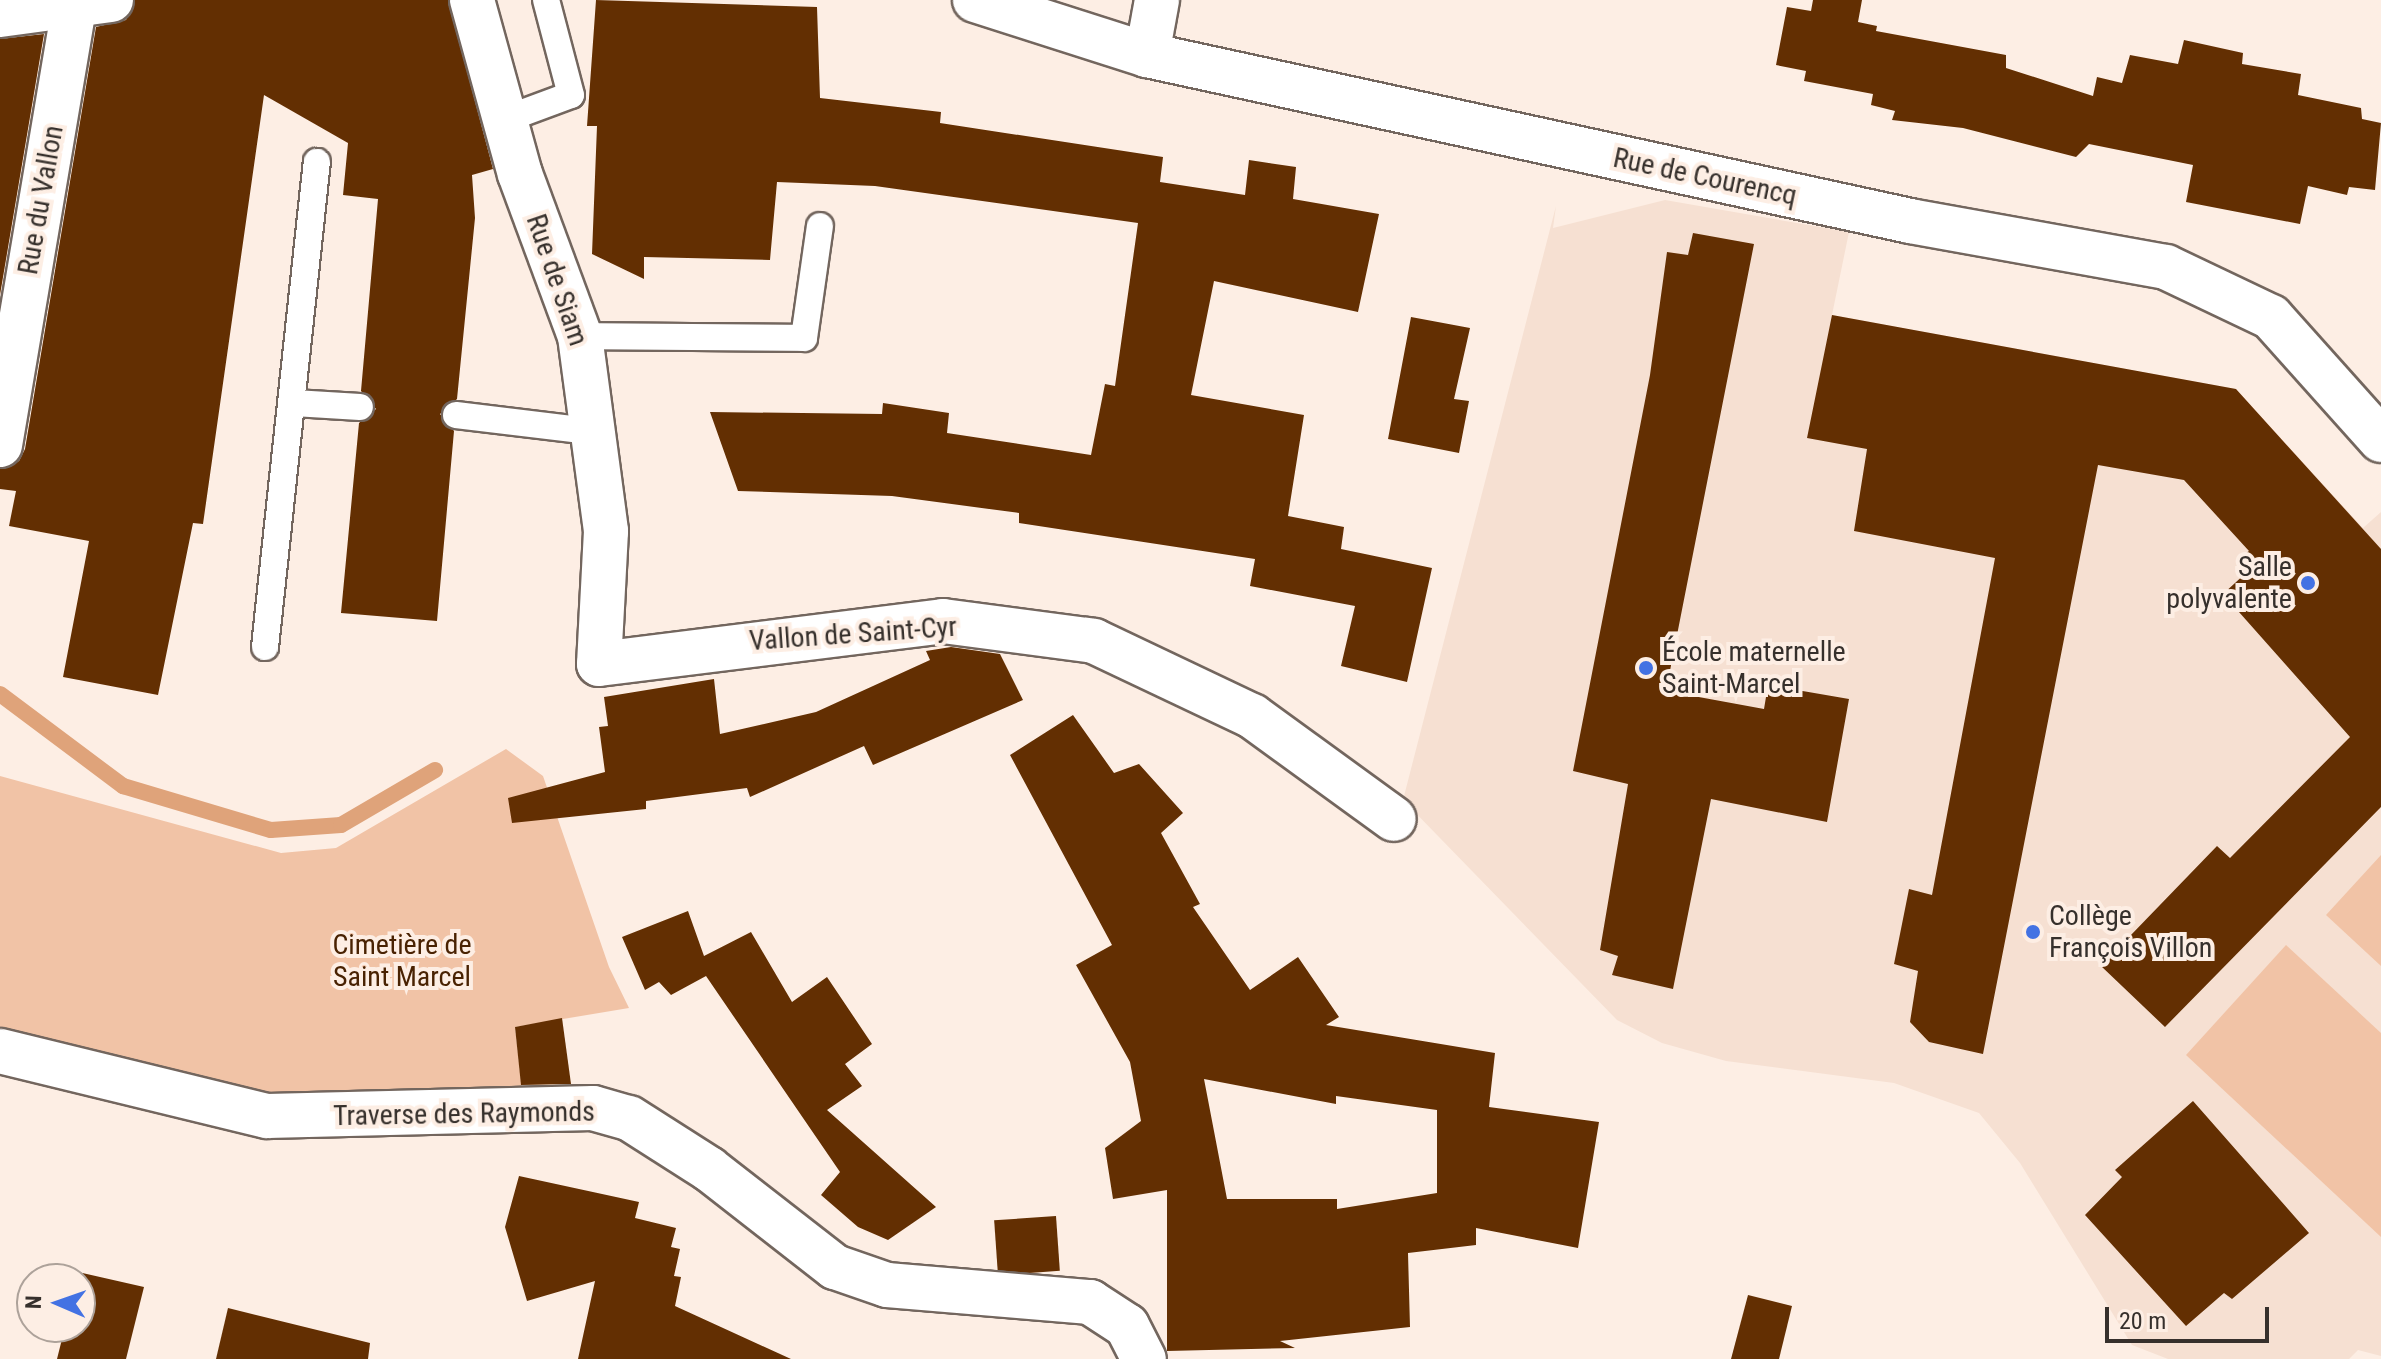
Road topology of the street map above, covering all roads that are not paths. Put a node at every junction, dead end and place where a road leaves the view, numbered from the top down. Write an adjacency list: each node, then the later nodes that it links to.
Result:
1 (472, 0): 8 (street, Rue de Siam)
2 (546, 0): 8 (lane)
3 (975, 0): 7 (street, Rue de Courencq)
4 (1157, 0): 7 (street)
5 (93, 1): 6 (street); 17 (street, Rue du Vallon)
6 (0, 15)
7 (1147, 55): 16 (street, Rue de Courencq)
8 (506, 119): 11 (street, Rue de Siam)
9 (317, 162): 12 (lane)
10 (820, 226): 11 (lane)
11 (580, 336): 15 (street, Rue de Siam)
12 (294, 403): 13 (lane); 18 (lane)
13 (360, 407)
14 (456, 415): 15 (lane)
15 (596, 432): 19 (street, Rue de Siam)
16 (2381, 440)
17 (0, 445)
18 (265, 647)
19 (599, 664): 20 (street, Vallon de Saint-Cyr)
20 (1394, 819)
21 (0, 1051): 22 (street, Traverse des Raymonds)
22 (1144, 1359)

